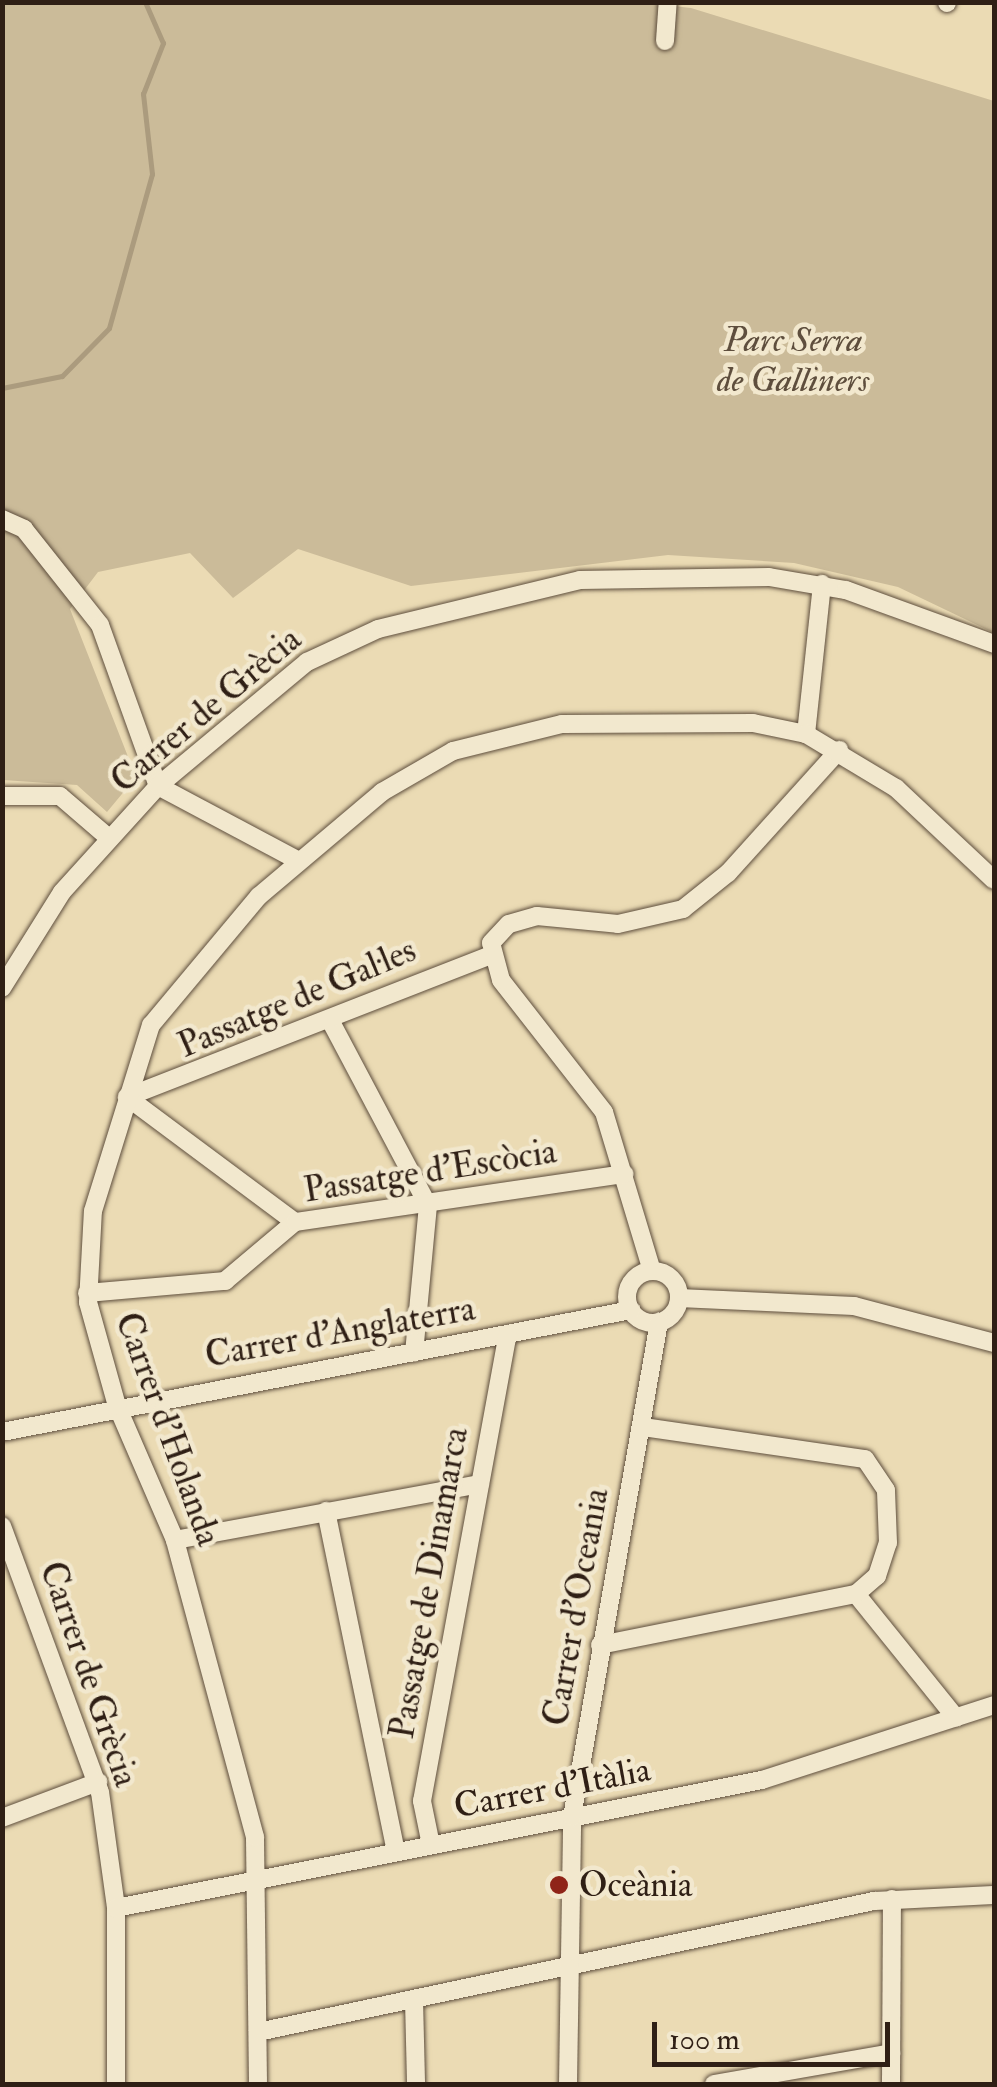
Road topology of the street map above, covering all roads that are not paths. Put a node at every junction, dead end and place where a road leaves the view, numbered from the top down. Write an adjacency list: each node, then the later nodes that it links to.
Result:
1 (668, 2): 2 (street)
2 (665, 41)
3 (2, 519): 8 (street)
4 (822, 584): 5 (street, Carrer de Grècia); 6 (street); 8 (street, Carrer de Grècia)
5 (994, 644)
6 (806, 734): 7 (street, Carrer d'Holanda); 11 (street, Carrer d'Holanda)
7 (839, 750): 12 (street, Carrer d'Holanda); 13 (street)
8 (158, 786): 10 (street, Carrer de Grècia); 11 (street)
9 (2, 796): 10 (street)
10 (109, 838): 14 (street, Carrer de Grècia)
11 (297, 860): 16 (street, Carrer d'Holanda)
12 (994, 880)
13 (491, 955): 15 (street, Passatge de Gal·les); 17 (street)
14 (2, 988)
15 (331, 1022): 16 (street, Passatge de Gal·les); 18 (street)
16 (127, 1097): 19 (street); 21 (street, Carrer d'Holanda)
17 (625, 1174): 18 (street, Passatge d'Escòcia); 20 (street)
18 (428, 1205): 19 (street, Passatge d'Escòcia); 27 (street)
19 (295, 1222): 21 (street, Passatge d'Escòcia)
20 (652, 1271): 22 (street); 23 (street)
21 (87, 1293): 28 (street, Carrer d'Holanda)
22 (679, 1298): 24 (street); 26 (street)
23 (631, 1310): 24 (street); 25 (street, Carrer d'Anglaterra)
24 (659, 1322): 29 (street, Carrer d'Oceania)
25 (508, 1334): 27 (street, Carrer d'Anglaterra); 31 (street, Passatge de Dinamarca)
26 (994, 1343)
27 (414, 1352): 28 (street, Carrer d'Anglaterra)
28 (117, 1406): 30 (street, Carrer d'Anglaterra); 34 (street, Carrer d'Holanda)
29 (642, 1427): 35 (street); 36 (street, Carrer d'Oceania)
30 (2, 1432)
31 (480, 1484): 32 (street); 42 (street, Passatge de Dinamarca)
32 (326, 1511): 34 (street); 43 (street)
33 (2, 1526): 39 (street, Carrer de Grècia)
34 (175, 1540): 44 (street, Carrer d'Holanda)
35 (856, 1594): 36 (street); 38 (street)
36 (600, 1645): 40 (street, Carrer d'Oceania)
37 (994, 1705): 38 (street, Carrer d'Itàlia)
38 (956, 1718): 40 (street, Carrer d'Itàlia)
39 (98, 1782): 41 (street); 47 (street, Carrer de Grècia)
40 (572, 1816): 42 (street, Carrer d'Itàlia); 48 (street, Carrer d'Oceania)
41 (2, 1818)
42 (431, 1845): 43 (street, Carrer d'Itàlia)
43 (396, 1852): 44 (street, Carrer d'Itàlia)
44 (262, 1879): 47 (street, Carrer d'Itàlia); 50 (street, Carrer d'Holanda)
45 (994, 1895): 46 (street)
46 (892, 1899): 48 (street); 51 (street)
47 (116, 1908): 52 (street, Carrer de Grècia)
48 (570, 1966): 49 (street); 55 (street, Carrer d'Oceania)
49 (414, 2000): 50 (street); 54 (street)
50 (258, 2032): 53 (street, Carrer d'Holanda)
51 (892, 2053): 56 (street); 57 (street)
52 (116, 2084)
53 (258, 2084)
54 (416, 2084)
55 (568, 2084)
56 (714, 2084)
57 (891, 2084)

